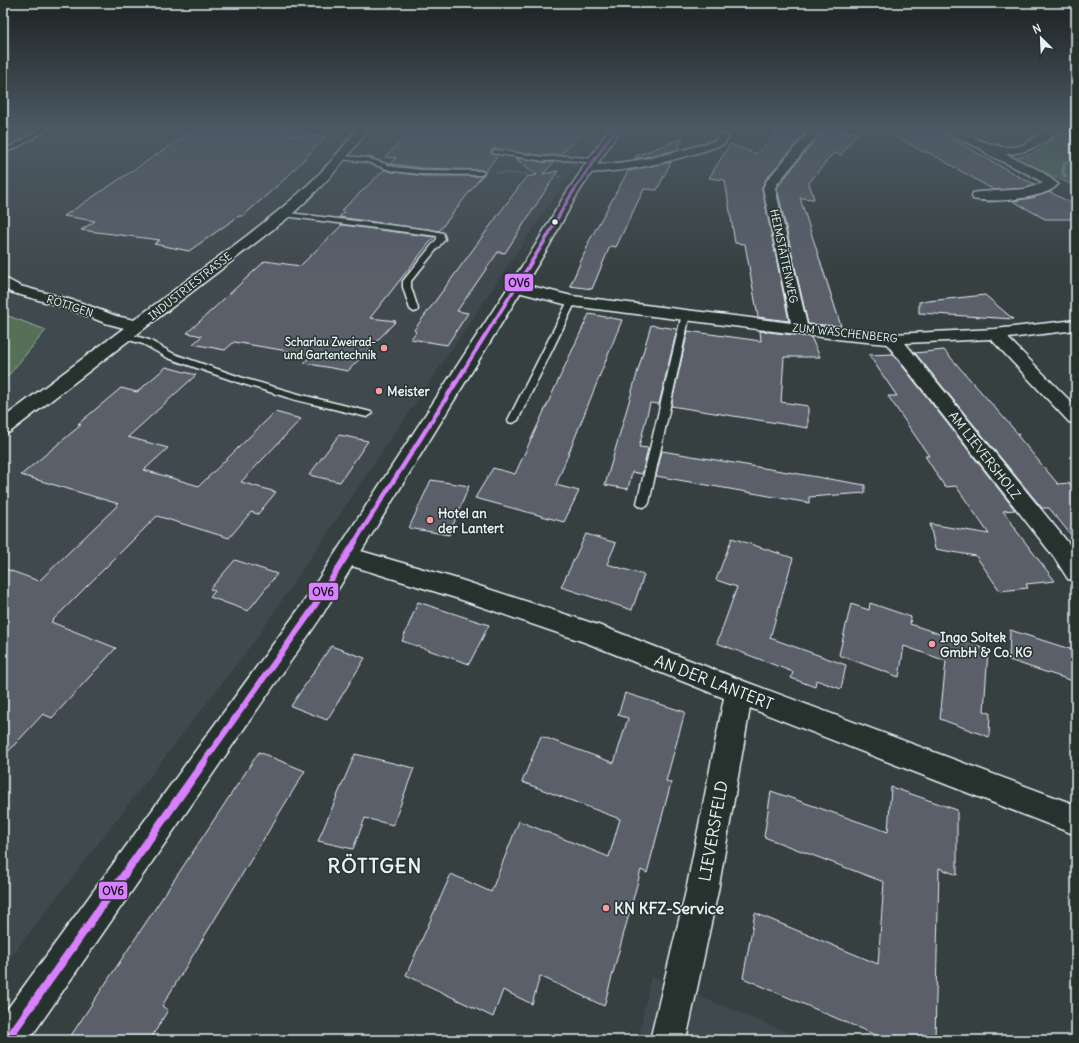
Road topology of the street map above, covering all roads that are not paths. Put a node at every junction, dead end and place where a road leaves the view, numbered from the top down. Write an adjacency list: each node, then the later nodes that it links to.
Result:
1 (325, 177): 6 (street, INDUSTRIESTRASSE)
2 (584, 177): 8 (street)
3 (776, 177): 14 (street, HEIMSTÄTTENWEG)
4 (1042, 177): 5 (street)
5 (978, 196)
6 (284, 214): 10 (lane); 13 (street, INDUSTRIESTRASSE)
7 (3, 282): 13 (street, RÖTTGEN)
8 (515, 287): 9 (street, ZUM WASCHENBERG); 23 (street)
9 (572, 301): 11 (street, ZUM WASCHENBERG); 20 (lane)
10 (414, 309)
11 (686, 314): 14 (street, ZUM WASCHENBERG); 22 (lane)
12 (1076, 325): 15 (street, ZUM WASCHENBERG)
13 (138, 326): 16 (street, INDUSTRIESTRASSE)
14 (800, 329): 17 (street, ZUM WASCHENBERG)
15 (996, 334): 17 (street, ZUM WASCHENBERG); 19 (street)
16 (125, 336): 18 (lane); 21 (street, INDUSTRIESTRASSE)
17 (892, 339): 24 (street, AM LIEVERSHOLZ)
18 (367, 414)
19 (1076, 418)
20 (513, 420)
21 (3, 428)
22 (643, 503)
23 (347, 556): 25 (street, AN DER LANTERT); 27 (street)
24 (1076, 572)
25 (739, 692): 26 (street, AN DER LANTERT); 28 (street, LIEVERSFELD)
26 (1076, 820)
27 (6, 1040)
28 (668, 1040)

